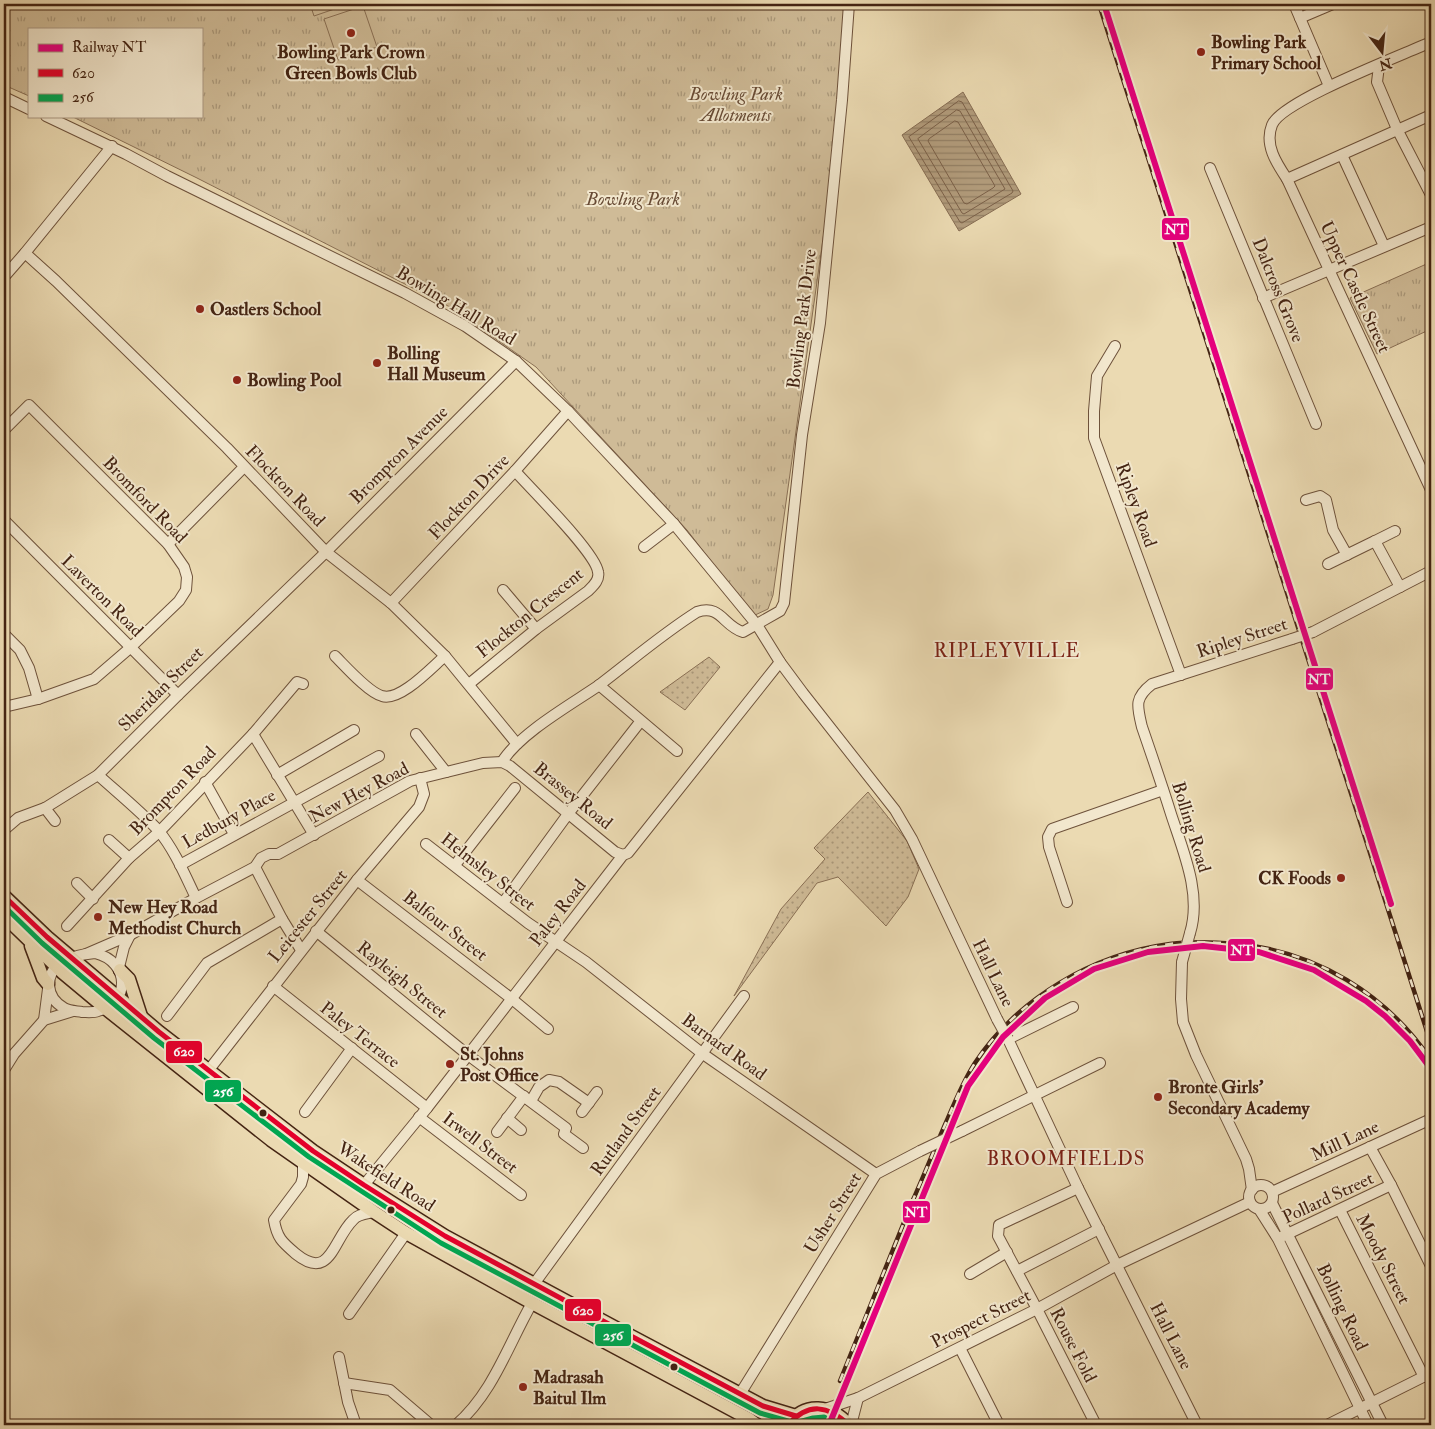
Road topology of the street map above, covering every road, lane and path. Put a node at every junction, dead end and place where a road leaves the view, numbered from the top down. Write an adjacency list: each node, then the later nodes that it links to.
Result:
1 (849, 4): 46 (street, Bowling Park Drive)
2 (1294, 4): 4 (street)
3 (1333, 4): 4 (street)
4 (1300, 18): 7 (street)
5 (1431, 42): 6 (street, Upper Castle Street)
6 (1379, 66): 7 (street, Upper Castle Street); 12 (street)
7 (1329, 86): 16 (street, Upper Castle Street)
8 (4, 97): 9 (street)
9 (28, 108)
10 (1431, 115): 12 (street)
11 (50, 118): 13 (street, Bowling Hall Road)
12 (1397, 129): 14 (street); 17 (street)
13 (112, 146): 20 (street); 25 (street, Bowling Hall Road)
14 (1342, 155): 16 (street); 19 (street)
15 (1210, 168): 23 (street, Dalcross Grove)
16 (1287, 179): 21 (street, Upper Castle Street)
17 (1431, 195)
18 (1431, 227): 19 (street)
19 (1384, 246): 21 (street)
20 (25, 253): 22 (street); 29 (street, Flockton Road)
21 (1328, 270): 23 (street); 31 (street, Upper Castle Street)
22 (4, 276)
23 (1263, 298): 27 (street, Dalcross Grove)
24 (1115, 346): 53 (street, Ripley Road)
25 (516, 361): 26 (street, Bowling Hall Road); 39 (street, Brompton Avenue)
26 (568, 411): 30 (street, Flockton Drive); 34 (street, Bowling Hall Road)
27 (1316, 424)
28 (4, 430): 37 (street, Bromford Road)
29 (244, 467): 37 (street); 39 (street, Flockton Road)
30 (515, 472): 45 (street, Flockton Drive); 47 (street, Flockton Crescent)
31 (1431, 490)
32 (1306, 500): 40 (street)
33 (4, 520): 49 (street, Laverton Road)
34 (674, 524): 38 (street); 46 (street, Bowling Hall Road)
35 (1394, 531): 36 (street)
36 (1375, 541): 40 (street); 43 (street)
37 (168, 544): 49 (street, Bromford Road)
38 (644, 547)
39 (326, 552): 45 (street, Flockton Road); 58 (street, Sheridan Street)
40 (1347, 555): 41 (street)
41 (1328, 564)
42 (1431, 571): 43 (street, Ripley Street)
43 (1400, 588): 53 (street, Ripley Street, bridge)
44 (503, 590): 47 (street)
45 (391, 603): 51 (street, Flockton Road)
46 (757, 625): 52 (street, Bowling Hall Road); 56 (street)
47 (536, 629): 55 (street, Flockton Crescent)
48 (4, 634): 59 (street)
49 (130, 648): 58 (street, Laverton Road); 59 (street, Bromford Road)
50 (334, 656): 51 (street)
51 (445, 656): 55 (street, Flockton Road)
52 (780, 662): 86 (street, Paley Road); 122 (street, Hall Lane, bridge)
53 (1181, 675): 57 (street, Ripley Street)
54 (302, 684): 63 (street, Brompton Road)
55 (469, 684): 65 (street, Flockton Road)
56 (599, 685): 61 (street); 65 (street)
57 (1142, 692): 75 (street, Bolling Road)
58 (178, 694): 70 (street, Sheridan Street)
59 (38, 699): 60 (street, Bromford Road)
60 (4, 707)
61 (640, 722): 66 (street); 78 (street)
62 (354, 730): 71 (street)
63 (252, 734): 71 (street); 73 (street, Brompton Road)
64 (416, 734): 69 (street)
65 (517, 744): 68 (street)
66 (677, 751)
67 (380, 756): 76 (street, Ledbury Place)
68 (502, 762): 69 (street, New Hey Road); 78 (street, Brassey Road)
69 (446, 772): 72 (street, New Hey Road)
70 (98, 775): 77 (street, Sheridan Street); 81 (street)
71 (277, 775): 76 (street)
72 (420, 778): 83 (street, New Hey Road); 91 (street, Leicester Street)
73 (205, 782): 81 (street, Brompton Road); 82 (street)
74 (515, 788): 89 (street)
75 (1163, 790): 96 (street); 144 (street, Bolling Road, bridge)
76 (293, 803): 82 (street, Ledbury Place); 83 (street)
77 (45, 808): 79 (street); 80 (street, Sheridan Street)
78 (568, 814): 86 (street, Brassey Road); 97 (street)
79 (55, 820)
80 (4, 830)
81 (159, 832): 87 (street, Brompton Road); 88 (street)
82 (234, 834): 88 (street, Ledbury Place)
83 (314, 835): 90 (street, New Hey Road)
84 (109, 840): 87 (street)
85 (426, 844): 89 (street, Helmsley Street)
86 (623, 855): 104 (street, Paley Road)
87 (129, 858): 95 (street, Brompton Road)
88 (180, 864): 94 (street)
89 (456, 865): 97 (street, Helmsley Street)
90 (255, 867): 94 (street, New Hey Road); 99 (street)
91 (357, 880): 101 (street, Leicester Street); 114 (street, Balfour Street)
92 (77, 883): 95 (street)
93 (4, 896): 107 (main road, Wakefield Road)
94 (196, 898): 102 (street, New Hey Road)
95 (93, 899): 100 (street, Brompton Road)
96 (1067, 902)
97 (503, 903): 104 (street, Helmsley Street)
98 (4, 916): 103 (main road, Wakefield Road)
99 (282, 920): 105 (street); 118 (street)
100 (67, 926)
101 (316, 931): 105 (street, Leicester Street); 125 (street, Rayleigh Street)
102 (130, 935): 106 (street, New Hey Road); 109 (street)
103 (28, 940): 108 (main road, Wakefield Road); 110 (main road)
104 (556, 942): 114 (street, Paley Road); 124 (street, Barnard Road)
105 (301, 950): 111 (street, Leicester Street)
106 (86, 954): 107 (street, New Hey Road); 109 (street)
107 (71, 958): 108 (street, New Hey Road); 113 (main road, Wakefield Road)
108 (56, 967): 110 (street); 116 (main road, Wakefield Road)
109 (119, 968): 113 (street); 119 (main road)
110 (48, 986): 117 (street); 120 (street)
111 (273, 986): 123 (street, Paley Terrace); 128 (street, Leicester Street)
112 (744, 996): 124 (street, Rutland Street)
113 (117, 997): 116 (street); 119 (main road, Wakefield Road)
114 (512, 999): 121 (street, Balfour Street); 125 (street, Paley Road)
115 (1072, 1007): 122 (street)
116 (105, 1008): 117 (street); 143 (main road, Wakefield Road)
117 (73, 1011): 120 (street)
118 (167, 1016)
119 (142, 1018): 128 (main road, Wakefield Road)
120 (44, 1020): 127 (street)
121 (548, 1029)
122 (1008, 1039): 130 (street, Hall Lane)
123 (352, 1048): 133 (street, Paley Terrace); 134 (street)
124 (703, 1054): 145 (street, Barnard Road); 164 (street, Rutland Street)
125 (468, 1055): 131 (street, Rayleigh Street); 133 (street, Paley Road)
126 (1100, 1063): 130 (street, Usher Street)
127 (4, 1070)
128 (208, 1071): 146 (main road, Wakefield Road)
129 (597, 1092): 132 (street)
130 (1035, 1096): 145 (street, Usher Street, bridge); 148 (street, Hall Lane)
131 (528, 1099): 132 (street); 137 (street); 142 (street, Rayleigh Street)
132 (589, 1103): 135 (street)
133 (428, 1108): 136 (street, Paley Road)
134 (305, 1112)
135 (582, 1112)
136 (420, 1117): 146 (street, Paley Road); 151 (street, Irwell Street)
137 (507, 1118): 139 (street); 140 (street)
138 (1431, 1119): 141 (street, Mill Lane)
139 (520, 1130)
140 (496, 1132)
141 (1370, 1147): 147 (street); 150 (street, Mill Lane)
142 (583, 1148)
143 (304, 1163): 155 (main road, Wakefield Road); 155 (street)
144 (1249, 1169): 149 (street, Bolling Road); 150 (street, Bolling Road)
145 (876, 1174): 172 (street, Usher Street)
146 (364, 1185): 164 (main road, Wakefield Road)
147 (1391, 1185): 154 (street, Pollard Street); 161 (street)
148 (1078, 1188): 156 (street, Hall Lane); 159 (street, Rouse Fold)
149 (1252, 1190): 150 (street, Mill Lane); 152 (street)
150 (1270, 1194): 153 (street, Mill Lane); 158 (street, Bolling Road)
151 (521, 1195)
152 (1250, 1202): 153 (street); 160 (street)
153 (1259, 1209): 158 (street, Bolling Road)
154 (1340, 1210): 158 (street, Pollard Street); 170 (street, Moody Street)
155 (374, 1212): 157 (main road, Wakefield Road)
156 (1099, 1228): 160 (street, Hall Lane); 162 (street)
157 (406, 1232): 165 (main road, Wakefield Road); 167 (street)
158 (1283, 1237): 174 (street, Bolling Road); 176 (street, Bolling Road)
159 (1007, 1252): 162 (street, Rouse Fold); 163 (street)
160 (1117, 1265): 166 (street, Prospect Street); 185 (street, Hall Lane)
161 (1431, 1266)
162 (1017, 1271): 166 (street, Rouse Fold)
163 (970, 1274)
164 (534, 1284): 172 (main road, Wakefield Road)
165 (532, 1304): 180 (street); 181 (main road, Wakefield Road)
166 (1037, 1309): 168 (street, Prospect Street); 184 (street, Rouse Fold)
167 (349, 1314)
168 (960, 1348): 173 (street, Prospect Street); 183 (street)
169 (339, 1357): 171 (street)
170 (1428, 1375): 174 (street)
171 (344, 1383): 178 (street); 179 (street)
172 (740, 1394): 177 (main road, Wakefield Road)
173 (858, 1398): 175 (street, Prospect Street); 182 (street)
174 (1372, 1403): 176 (street); 188 (street, Bolling Road)
175 (825, 1409): 177 (main road); 182 (main road)
176 (1360, 1409): 186 (street); 187 (street, Bolling Road)
177 (792, 1420)
178 (356, 1425)
179 (431, 1425)
180 (456, 1425)
181 (757, 1425)
182 (850, 1425)
183 (999, 1425)
184 (1096, 1425)
185 (1197, 1425)
186 (1327, 1425)
187 (1368, 1425)
188 (1383, 1425)

